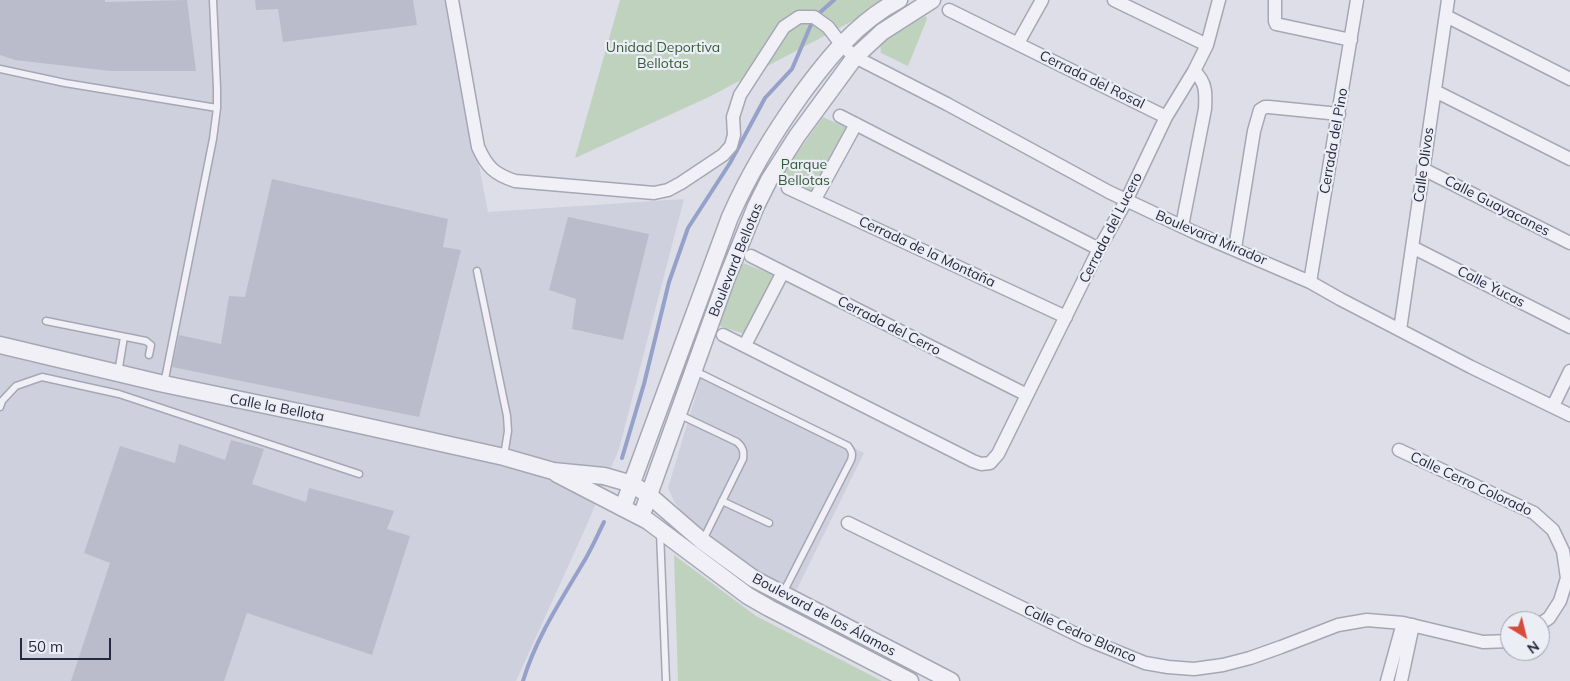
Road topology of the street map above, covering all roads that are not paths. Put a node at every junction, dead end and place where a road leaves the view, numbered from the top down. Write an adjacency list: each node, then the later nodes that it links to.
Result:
1 (213, 0): 22 (lane)
2 (452, 0): 15 (street, Boulevard Mirador)
3 (898, 0): 15 (street, Boulevard Bellotas)
4 (932, 0): 17 (street, Boulevard Bellotas)
5 (1042, 0): 14 (street)
6 (1114, 0): 16 (street)
7 (1218, 0): 16 (street, Cerrada del Lucero)
8 (1275, 0): 13 (street)
9 (1357, 0): 13 (street, Cerrada del Pino)
10 (1448, 0): 12 (street, Calle Olivos)
11 (949, 10): 14 (street, Cerrada del Rosal)
12 (1446, 16): 20 (street); 21 (street, Calle Olivos)
13 (1351, 40): 23 (street, Cerrada del Pino)
14 (1018, 43): 25 (street, Cerrada del Rosal)
15 (841, 44): 17 (street, Boulevard Mirador); 29 (street, Boulevard Bellotas)
16 (1207, 45): 19 (street, Cerrada del Lucero)
17 (855, 57): 30 (street, Boulevard Bellotas); 33 (street, Boulevard Mirador)
18 (0, 69): 22 (lane)
19 (1194, 71): 25 (street, Cerrada del Lucero); 34 (street)
20 (1570, 79)
21 (1435, 91): 27 (street); 28 (street, Calle Olivos)
22 (217, 108): 57 (lane)
23 (1338, 114): 38 (street); 43 (street, Cerrada del Pino)
24 (840, 116): 26 (street)
25 (1166, 117): 33 (street, Cerrada del Lucero)
26 (856, 124): 32 (street); 39 (street)
27 (1570, 159)
28 (1424, 169): 35 (street, Calle Guayacanes); 37 (street, Calle Olivos)
29 (751, 172): 30 (street); 36 (street, Boulevard Bellotas)
30 (770, 180): 40 (street, Boulevard Bellotas)
31 (788, 188): 32 (street, Cerrada de la Montaña)
32 (815, 199): 44 (street, Cerrada de la Montaña)
33 (1126, 201): 34 (street, Boulevard Mirador); 39 (street, Cerrada del Lucero)
34 (1182, 226): 38 (street, Boulevard Mirador)
35 (1570, 243)
36 (720, 244): 40 (street, Cerrada del Cerro); 46 (street, Boulevard Bellotas)
37 (1412, 246): 47 (street, Calle Yucas); 48 (street, Calle Olivos)
38 (1235, 248): 43 (street, Boulevard Mirador)
39 (1099, 249): 44 (street, Cerrada del Lucero)
40 (744, 254): 42 (street, Cerrada del Cerro); 49 (street, Boulevard Bellotas)
41 (477, 271): 64 (lane)
42 (783, 272): 52 (street); 58 (street, Cerrada del Cerro)
43 (1310, 282): 48 (street, Boulevard Mirador)
44 (1066, 317): 58 (street, Cerrada del Lucero)
45 (46, 321): 50 (lane)
46 (691, 323): 49 (street); 67 (street, Boulevard Bellotas)
47 (1570, 327)
48 (1400, 330): 59 (street, Boulevard Mirador)
49 (716, 332): 52 (street); 54 (street, Boulevard Bellotas)
50 (124, 337): 53 (lane); 56 (lane)
51 (0, 345): 56 (street, Calle la Bellota)
52 (745, 345): 58 (street, Cerrada del Lucero)
53 (149, 355)
54 (693, 370): 61 (street, Boulevard Bellotas); 76 (lane)
55 (1570, 371): 59 (street)
56 (118, 373): 57 (street, Calle la Bellota)
57 (164, 384): 64 (street, Calle la Bellota)
58 (1027, 395)
59 (1553, 406): 62 (street, Boulevard Mirador)
60 (0, 407): 66 (lane)
61 (678, 413): 68 (street, Boulevard Bellotas); 69 (lane)
62 (1570, 415)
63 (1399, 450): 77 (street, Calle Cerro Colorado)
64 (504, 457): 65 (street, Calle la Bellota)
65 (553, 471): 67 (street, Calle la Bellota); 70 (street, Calle la Bellota)
66 (359, 474)
67 (632, 484): 68 (street, Boulevard de los Álamos); 70 (street, Boulevard Bellotas)
68 (650, 496): 71 (street, Boulevard Bellotas); 75 (street, Boulevard de los Álamos)
69 (722, 501): 73 (lane); 75 (lane)
70 (623, 507): 71 (street, Boulevard de los Álamos)
71 (641, 517): 74 (street, Boulevard de los Álamos)
72 (848, 523): 78 (street, Calle Cedro Blanco)
73 (769, 524)
74 (660, 530): 80 (lane); 81 (street, Boulevard de los Álamos)
75 (702, 541): 76 (street, Boulevard de los Álamos)
76 (782, 594): 82 (street, Boulevard de los Álamos)
77 (1550, 615)
78 (1408, 624): 79 (street); 83 (street); 84 (street)
79 (1500, 641)
80 (666, 681)
81 (910, 681)
82 (951, 681)
83 (1387, 681)
84 (1401, 681)

